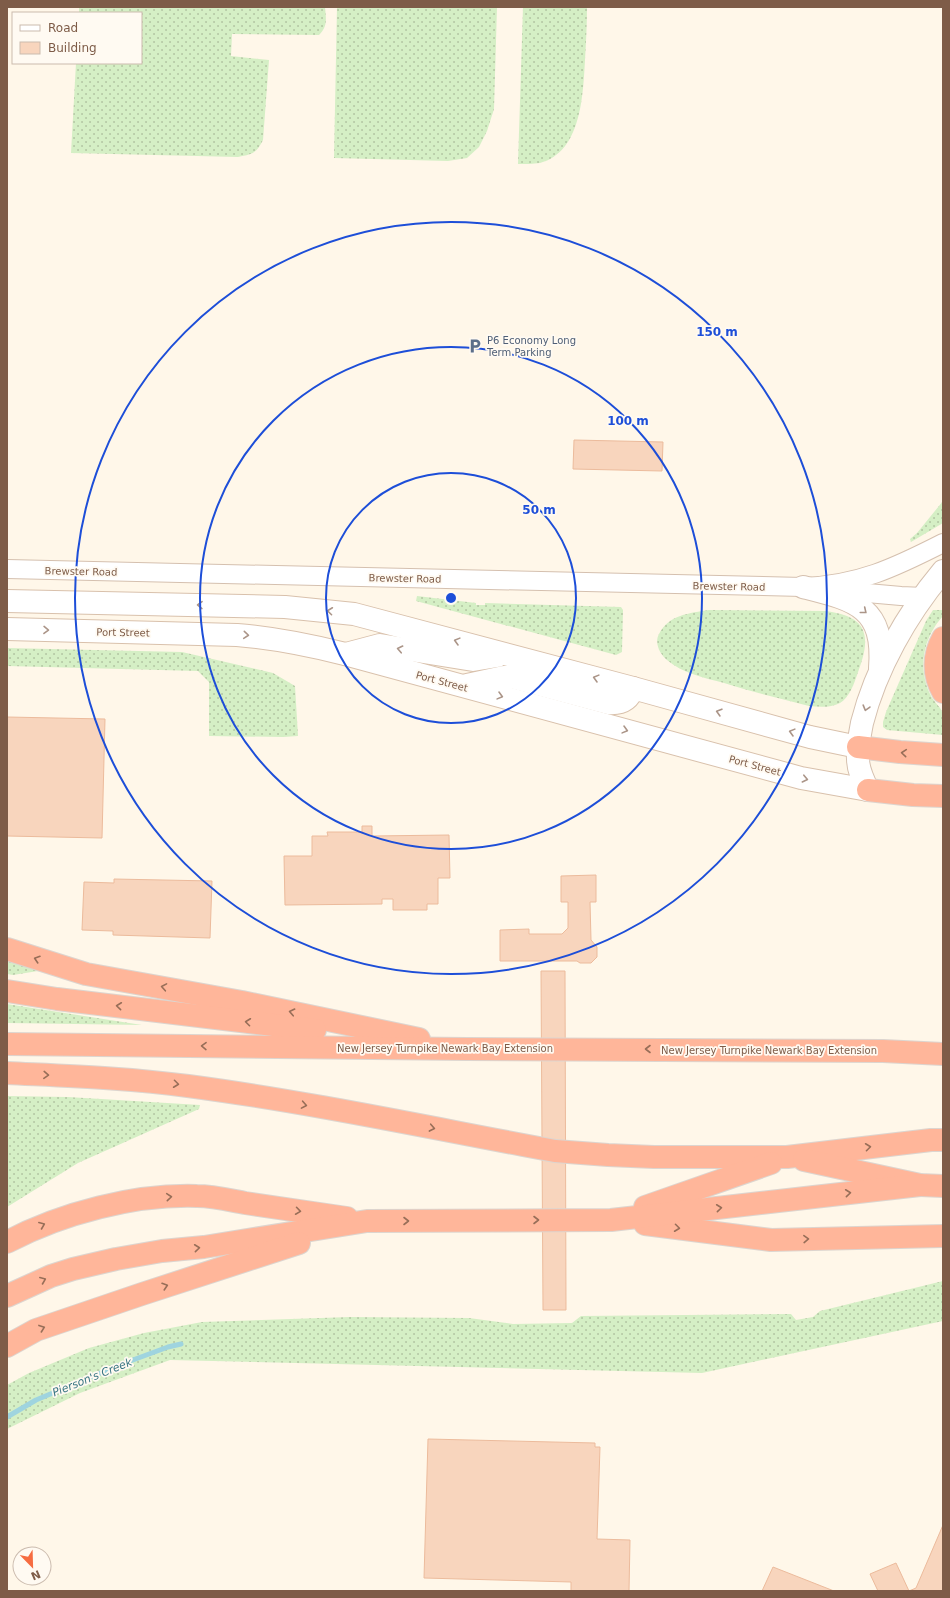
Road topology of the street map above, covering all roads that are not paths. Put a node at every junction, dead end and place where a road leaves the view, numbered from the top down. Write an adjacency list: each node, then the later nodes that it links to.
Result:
1 (943, 543): 4 (street, Brewster Road)
2 (7, 569): 4 (street, Brewster Road)
3 (943, 571): 5 (main road)
4 (802, 587): 5 (street, Brewster Road); 11 (main road, one-way to 11)
5 (933, 597): 11 (main road)
6 (7, 601): 10 (main road, one-way to 6)
7 (7, 629): 9 (main road, Port Street, one-way to 9)
8 (943, 638): 14 (highway)
9 (345, 654): 10 (main road, one-way to 9); 12 (main road, Port Street)
10 (507, 654): 13 (main road, one-way to 10)
11 (880, 671): 15 (main road, one-way to 15)
12 (462, 686): 13 (main road); 17 (main road, Port Street, one-way to 17)
13 (634, 688): 15 (main road, one-way to 13)
14 (943, 692)
15 (858, 747): 16 (highway, one-way to 15); 17 (main road)
16 (943, 755)
17 (868, 790): 18 (highway)
18 (943, 796)
19 (7, 949): 23 (highway, one-way to 19)
20 (7, 991): 23 (highway, one-way to 20)
21 (7, 1044): 23 (highway, New Jersey Turnpike Newark Bay Extension, one-way to 21)
22 (943, 1046): 24 (highway)
23 (467, 1049): 24 (highway, New Jersey Turnpike Newark Bay Extension, one-way to 23)
24 (882, 1051): 25 (highway); 26 (highway)
25 (943, 1054)
26 (943, 1064)
27 (7, 1073): 29 (highway, one-way to 29)
28 (943, 1140): 29 (highway, one-way to 28)
29 (787, 1157): 30 (highway); 32 (highway)
30 (920, 1185): 31 (highway); 32 (highway, one-way to 30)
31 (943, 1186)
32 (610, 1220): 33 (highway, one-way to 32); 34 (highway, one-way to 34)
33 (367, 1221): 35 (highway, one-way to 33); 36 (highway, one-way to 33); 37 (highway, one-way to 33)
34 (943, 1236)
35 (7, 1242)
36 (7, 1296)
37 (7, 1346)

